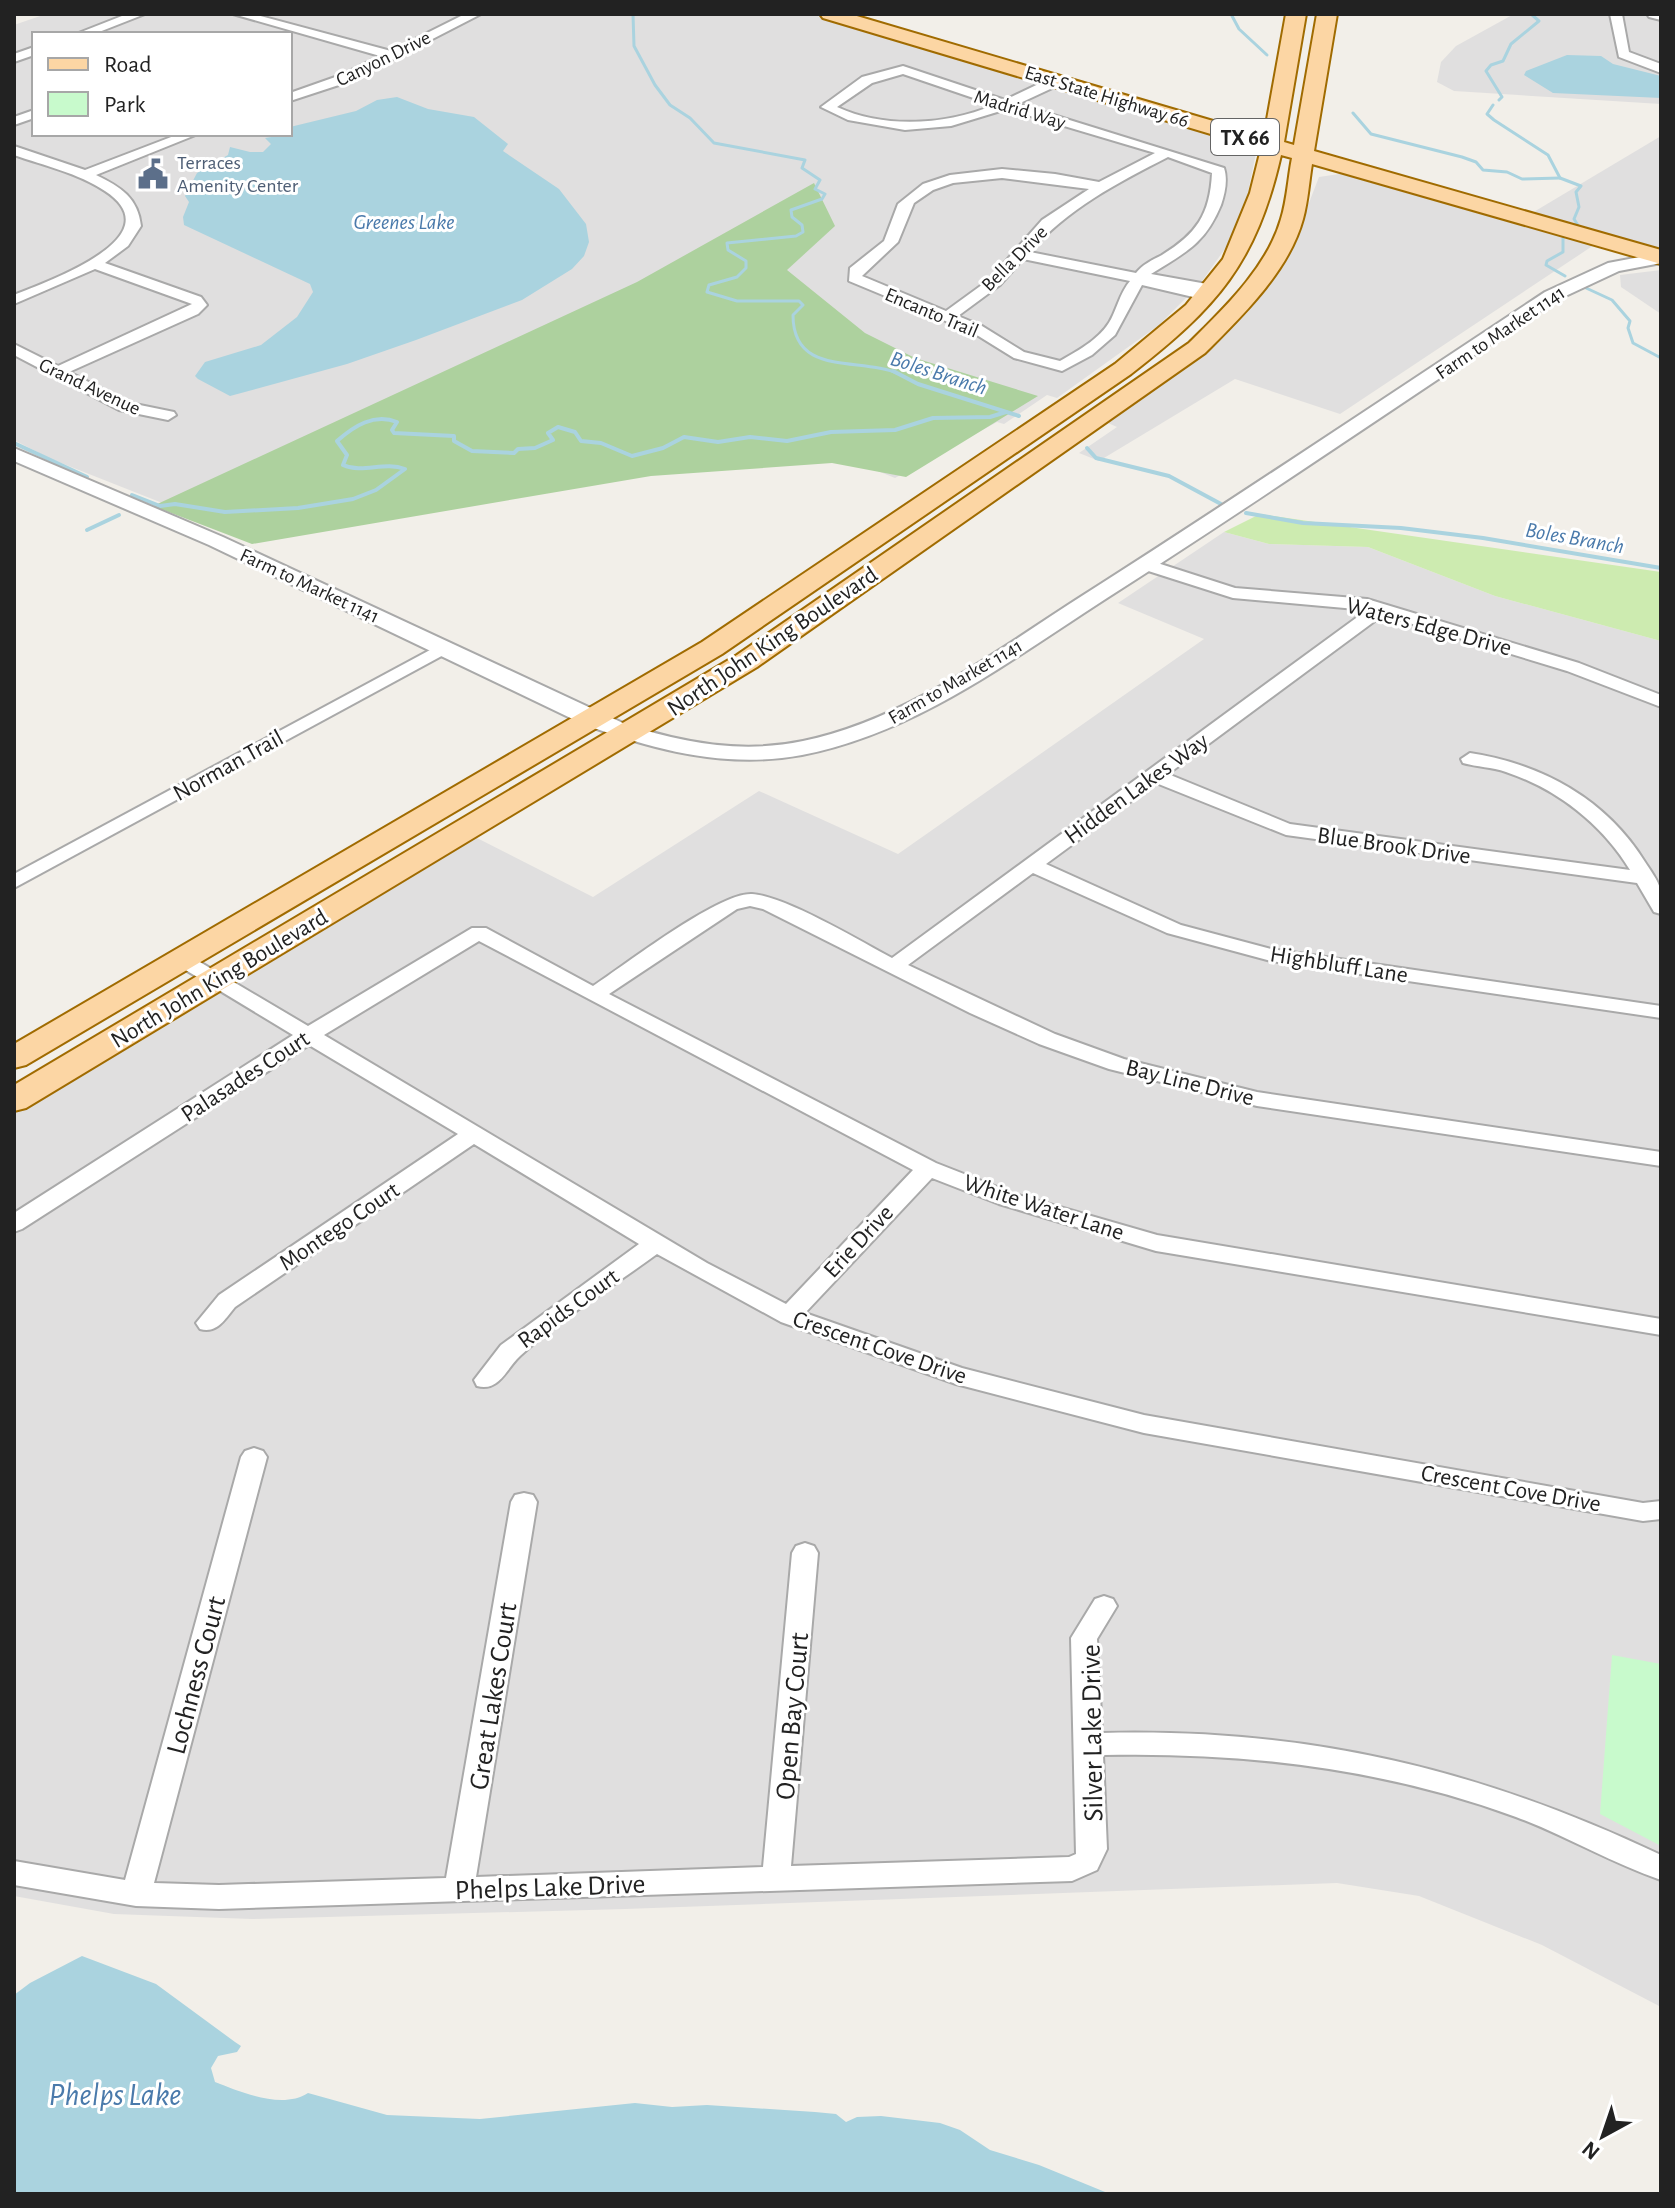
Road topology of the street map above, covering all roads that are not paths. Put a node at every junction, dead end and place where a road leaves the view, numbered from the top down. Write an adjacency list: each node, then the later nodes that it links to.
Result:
1 (139, 14): 10 (street)
2 (239, 14): 11 (street)
3 (473, 14): 11 (street, Canyon Drive)
4 (830, 14): 13 (main road, East State Highway 66 / TX 66)
5 (1296, 14): 17 (main road, North John King Boulevard)
6 (1327, 14): 20 (main road, North John King Boulevard)
7 (1616, 14): 12 (street)
8 (1653, 14): 9 (street)
9 (1661, 16)
10 (88, 32)
11 (391, 55): 14 (street, Canyon Drive)
12 (1661, 69)
13 (1056, 81): 15 (street); 17 (main road, East State Highway 66 / TX 66)
14 (292, 96)
15 (1007, 105): 15 (street, Madrid Way); 19 (street, Madrid Way)
16 (186, 136): 21 (street)
17 (1271, 145): 20 (main road, East State Highway 66 / TX 66); 27 (main road, North John King Boulevard)
18 (14, 150): 21 (street)
19 (1165, 153): 22 (street, Bella Drive); 26 (street, Madrid Way)
20 (1304, 155): 23 (main road, East State Highway 66 / TX 66); 28 (main road, North John King Boulevard)
21 (82, 176): 25 (street)
22 (1101, 187): 24 (street, Bella Drive); 30 (street, Encanto Trail)
23 (1658, 253): 37 (street, Farm to Market 1141)
24 (1020, 254): 26 (street); 30 (street, Bella Drive)
25 (97, 265): 29 (street); 32 (street)
26 (1138, 278): 27 (street); 30 (street, Encanto Trail)
27 (1210, 292): 28 (main road); 35 (main road, North John King Boulevard)
28 (1242, 298): 36 (main road, North John King Boulevard)
29 (14, 300)
30 (947, 317)
31 (14, 349): 32 (street, Grand Avenue)
32 (56, 372): 33 (street, Grand Avenue)
33 (168, 415)
34 (14, 454): 39 (street, Farm to Market 1141)
35 (978, 469): 36 (main road); 41 (main road, North John King Boulevard)
36 (1008, 480): 42 (main road, North John King Boulevard)
37 (1145, 564): 38 (street, Waters Edge Drive); 42 (street, Farm to Market 1141)
38 (1379, 610): 40 (street, Waters Edge Drive); 44 (street, Hidden Lakes Way)
39 (443, 648): 41 (street, Farm to Market 1141); 47 (street, Norman Trail)
40 (1661, 701)
41 (591, 719): 42 (street, Farm to Market 1141); 50 (main road, North John King Boulevard)
42 (629, 734): 52 (main road, North John King Boulevard)
43 (1470, 759): 46 (street)
44 (1154, 775): 45 (street, Hidden Lakes Way); 46 (street, Blue Brook Drive)
45 (1031, 865): 51 (street, Hidden Lakes Way); 54 (street, Highbluff Lane)
46 (1644, 878): 48 (street)
47 (14, 882)
48 (1661, 908)
49 (479, 932): 53 (street, White Water Lane); 55 (street, Palasades Court)
50 (181, 959): 52 (street, Crescent Cove Drive); 56 (main road, North John King Boulevard)
51 (894, 966): 53 (street, Bay Line Drive); 59 (street, Bay Line Drive)
52 (215, 980): 55 (street, Crescent Cove Drive); 57 (main road, North John King Boulevard)
53 (594, 995): 60 (street, White Water Lane)
54 (1661, 1012)
55 (309, 1035): 58 (street, Crescent Cove Drive); 61 (street, Palasades Court)
56 (14, 1058)
57 (14, 1100)
58 (474, 1134): 62 (street, Crescent Cove Drive); 64 (street, Montego Court)
59 (1661, 1159)
60 (928, 1168): 63 (street, Erie Drive); 65 (street, White Water Lane)
61 (14, 1224)
62 (656, 1243): 63 (street, Crescent Cove Drive); 66 (street, Rapids Court)
63 (789, 1316): 69 (street, Crescent Cove Drive)
64 (208, 1323)
65 (1661, 1327)
66 (486, 1380)
67 (254, 1457): 78 (street, Lochness Court)
68 (524, 1502): 77 (street, Great Lakes Court)
69 (1661, 1510)
70 (805, 1553): 76 (street, Open Bay Court)
71 (1104, 1606): 72 (street, Silver Lake Drive)
72 (1087, 1744): 73 (street, Silver Lake Drive); 74 (street)
73 (1087, 1862): 76 (street, Phelps Lake Drive)
74 (1661, 1868)
75 (14, 1873): 78 (street, Phelps Lake Drive)
76 (776, 1878): 77 (street, Phelps Lake Drive)
77 (459, 1889): 78 (street, Phelps Lake Drive)
78 (136, 1894)

